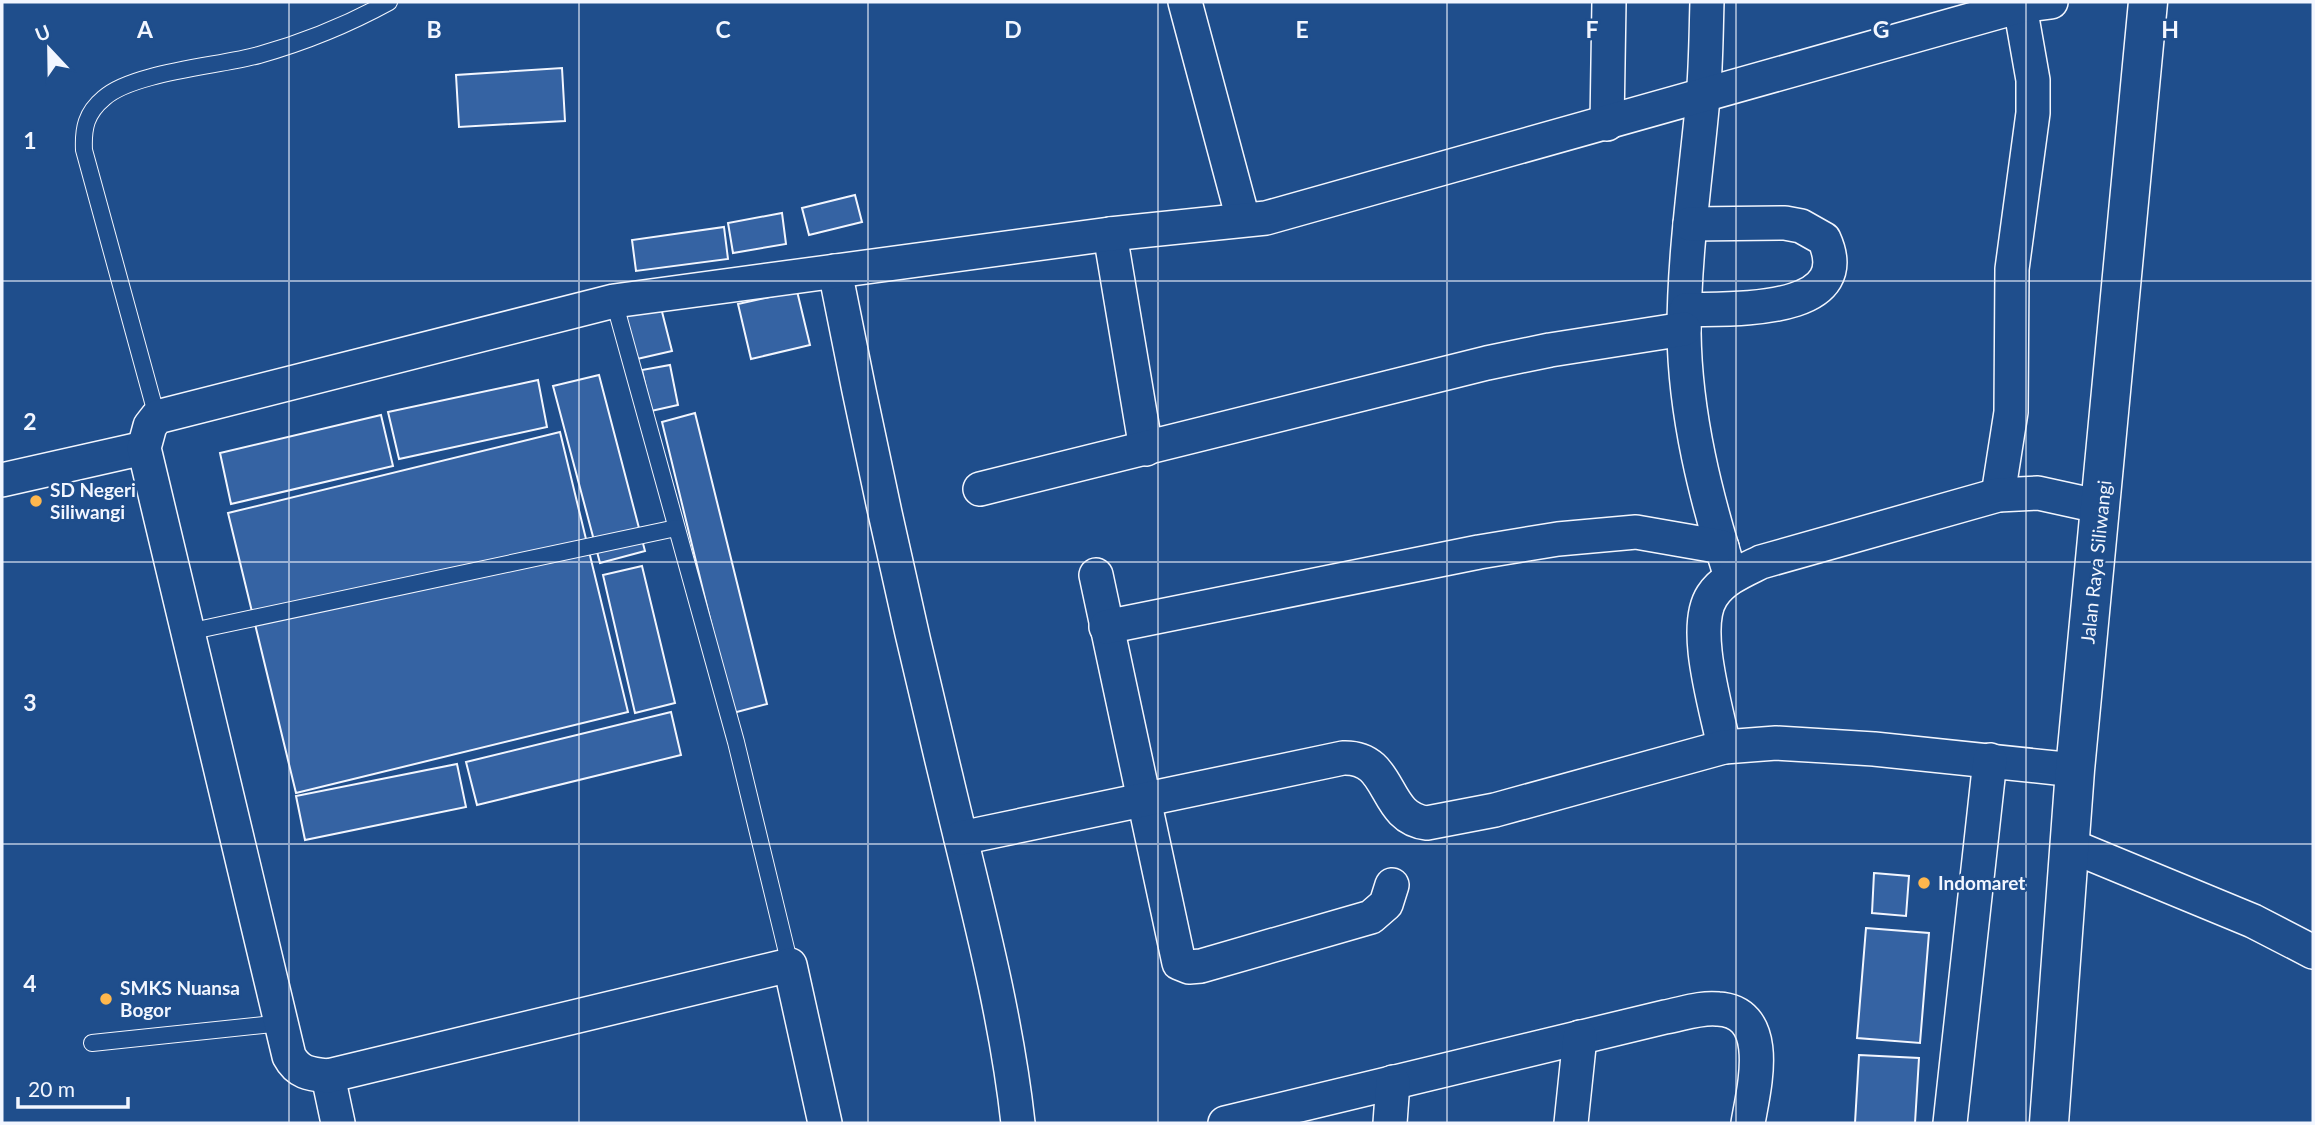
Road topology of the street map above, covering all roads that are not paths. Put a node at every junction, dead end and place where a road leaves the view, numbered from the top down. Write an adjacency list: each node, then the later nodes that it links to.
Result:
1 (389, 2): 15 (lane)
2 (1185, 2): 9 (street)
3 (1609, 2): 8 (street)
4 (1707, 2): 7 (street)
5 (2148, 2): 21 (highway, Jalan Raya Siliwangi)
6 (2035, 4): 7 (street); 20 (street)
7 (1703, 96): 8 (street); 10 (street)
8 (1607, 124): 9 (street)
9 (1243, 219): 11 (street)
10 (1690, 224): 14 (street); 14 (street)
11 (1110, 234): 12 (street); 17 (street)
12 (835, 271): 13 (street); 31 (street)
13 (614, 301): 15 (street); 22 (lane)
14 (1685, 320): 17 (street); 23 (street)
15 (157, 417): 16 (street)
16 (144, 449): 18 (street); 26 (street)
17 (1146, 449): 19 (street)
18 (2, 480)
19 (980, 488)
20 (1998, 495): 21 (street); 23 (street)
21 (2102, 507): 29 (highway, Jalan Raya Siliwangi)
22 (677, 528): 26 (lane); 35 (lane)
23 (1726, 562): 25 (street); 27 (street)
24 (1096, 575): 25 (street)
25 (1106, 627): 30 (street)
26 (188, 632): 36 (street)
27 (1724, 747): 28 (street); 30 (street)
28 (1990, 760): 29 (street); 48 (street)
29 (2075, 770): 32 (highway, Jalan Raya Siliwangi)
30 (1144, 801): 31 (street); 33 (street)
31 (961, 838): 43 (street)
32 (2069, 845): 34 (street); 49 (highway, Jalan Raya Siliwangi)
33 (1392, 885)
34 (2313, 952)
35 (790, 965): 39 (street); 42 (street)
36 (282, 1023): 38 (lane); 39 (street)
37 (1580, 1037): 40 (street); 46 (street); 47 (street)
38 (92, 1044)
39 (328, 1076): 41 (street)
40 (1393, 1082): 44 (street); 45 (street)
41 (338, 1123)
42 (825, 1123)
43 (1018, 1123)
44 (1225, 1123)
45 (1390, 1123)
46 (1571, 1123)
47 (1748, 1123)
48 (1950, 1123)
49 (2049, 1123)

